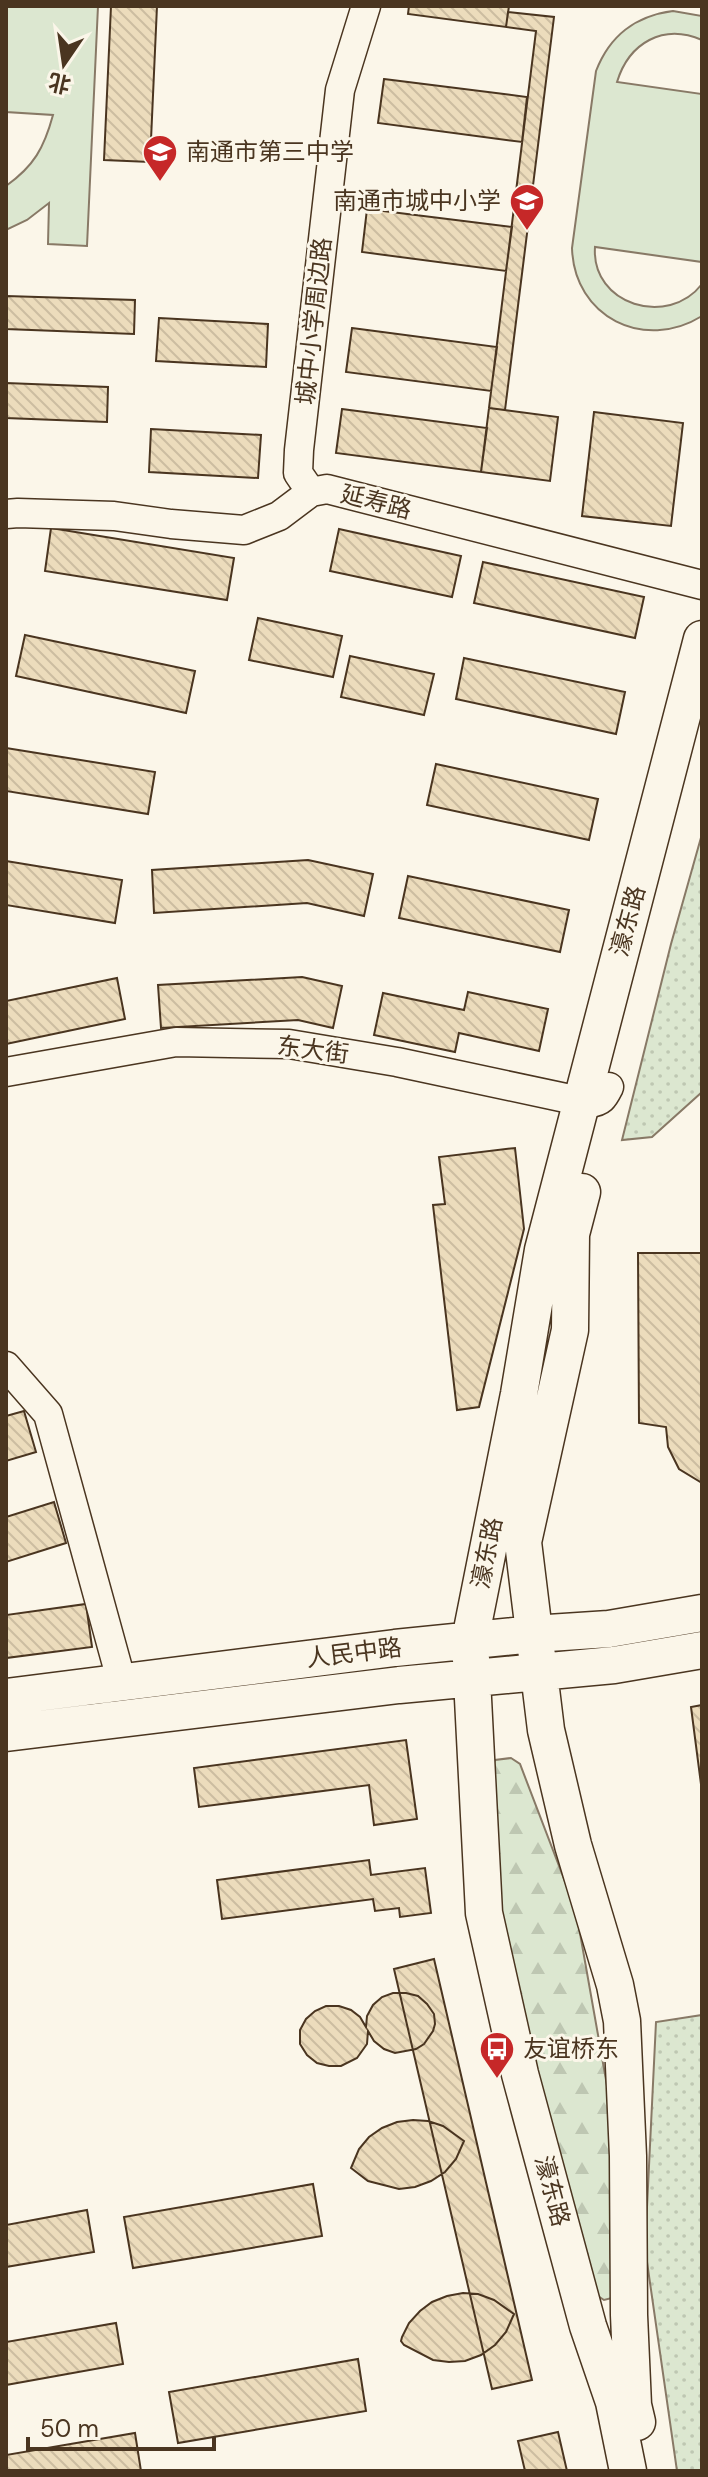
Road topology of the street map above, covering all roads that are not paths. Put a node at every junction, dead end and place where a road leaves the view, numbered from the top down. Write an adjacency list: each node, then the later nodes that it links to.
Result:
1 (366, 6): 2 (street, 城中小学周边路)
2 (311, 492): 3 (street, 延寿路); 4 (street, 延寿路)
3 (6, 514)
4 (702, 585)
5 (702, 639): 8 (main road, 濠东路)
6 (702, 725): 8 (main road, 濠东路)
7 (6, 1072): 8 (street, 东大街)
8 (594, 1094): 11 (main road, 濠东路); 12 (main road, 濠东路)
9 (6, 1366): 16 (street)
10 (702, 1613): 11 (main road, 人民中路)
11 (533, 1634): 12 (main road, 人民中路); 14 (main road, 濠东路)
12 (470, 1640): 15 (main road, 濠东路); 16 (main road, 人民中路)
13 (702, 1650): 14 (main road, 人民中路)
14 (538, 1673): 15 (main road, 人民中路); 20 (main road, 濠东路)
15 (472, 1678): 18 (main road, 人民中路); 19 (main road, 濠东路)
16 (122, 1683): 17 (main road, 人民中路)
17 (6, 1697)
18 (6, 1733)
19 (628, 2471)
20 (647, 2471)

